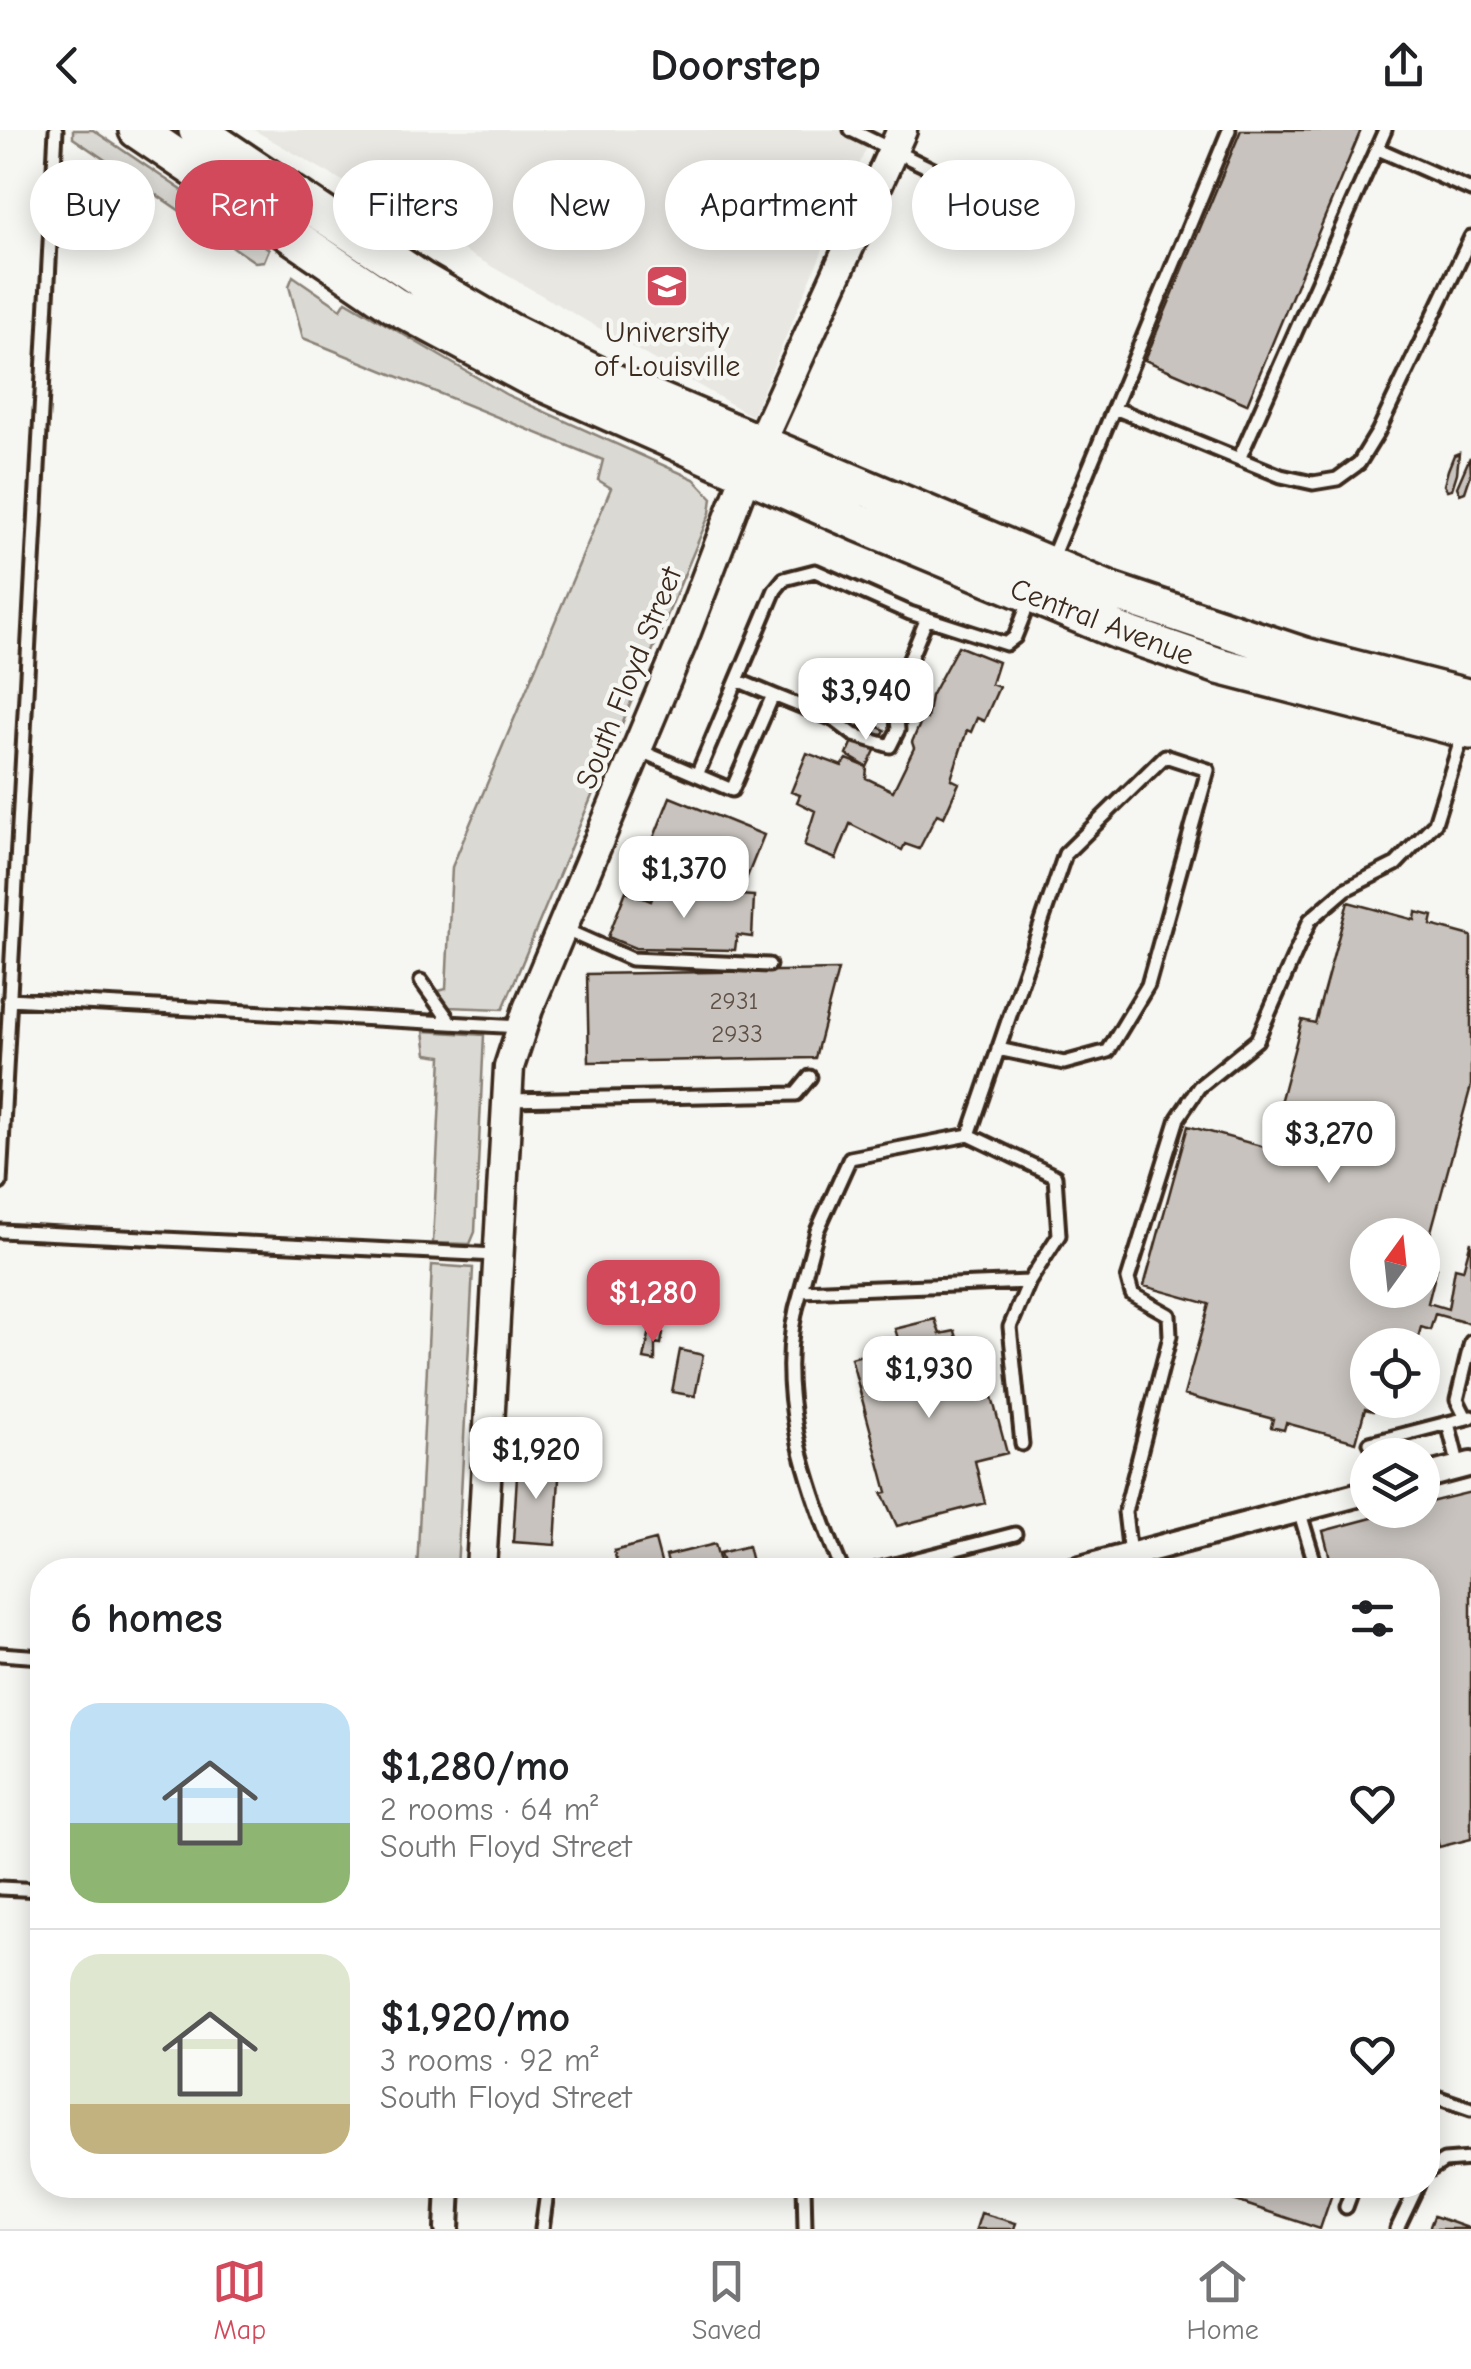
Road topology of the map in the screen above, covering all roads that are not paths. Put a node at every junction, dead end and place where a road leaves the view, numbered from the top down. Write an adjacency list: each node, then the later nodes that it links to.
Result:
1 (56, 130): 27 (lane)
2 (137, 130): 14 (main road)
3 (197, 130): 14 (main road)
4 (851, 130): 7 (lane)
5 (1228, 130): 12 (lane)
6 (1385, 130): 8 (lane)
7 (897, 140): 9 (lane); 14 (street, South Floyd Street)
8 (1378, 148): 10 (lane); 13 (lane)
9 (924, 160)
10 (1471, 190)
11 (1471, 237): 13 (lane)
12 (1114, 408): 13 (lane); 15 (lane)
13 (1239, 458)
14 (754, 459): 15 (main road, Central Avenue); 22 (street, South Floyd Street)
15 (1040, 581): 16 (lane); 21 (main road, Central Avenue)
16 (927, 618): 17 (lane); 19 (lane)
17 (737, 680): 18 (lane); 23 (lane)
18 (773, 694): 20 (lane); 23 (lane)
19 (896, 712): 20 (lane); 20 (lane)
20 (825, 715)
21 (1469, 715): 49 (lane)
22 (636, 750): 23 (lane); 24 (street, South Floyd Street)
23 (697, 774)
24 (561, 928): 25 (lane); 29 (street, South Floyd Street)
25 (768, 964)
26 (421, 981): 28 (lane)
27 (9, 999): 28 (lane); 34 (lane)
28 (451, 1023): 29 (lane)
29 (521, 1027): 32 (street, South Floyd Street)
30 (998, 1049): 30 (lane); 33 (lane)
31 (810, 1077): 32 (lane)
32 (505, 1099): 36 (street, South Floyd Street)
33 (969, 1135): 37 (lane); 38 (lane)
34 (0, 1183)
35 (0, 1231): 36 (lane)
36 (496, 1255): 50 (street, South Floyd Street)
37 (1029, 1282): 38 (lane); 43 (lane)
38 (801, 1291): 51 (lane)
39 (1471, 1342): 40 (lane)
40 (1469, 1418): 41 (lane)
41 (1448, 1423): 42 (lane); 44 (lane)
42 (1390, 1438)
43 (1022, 1444)
44 (1465, 1466): 45 (street)
45 (1440, 1472)
46 (1350, 1497): 47 (street)
47 (1299, 1510): 49 (street); 54 (lane)
48 (1016, 1534): 52 (lane)
49 (1130, 1554): 53 (street)
50 (481, 1558)
51 (837, 1558)
52 (923, 1558)
53 (1116, 1558)
54 (1313, 1558)
55 (0, 1654): 56 (lane)
56 (30, 1656)
57 (0, 1888): 58 (lane)
58 (30, 1889)
59 (1440, 2098): 60 (lane)
60 (1471, 2109)
61 (1471, 2159): 62 (lane)
62 (1440, 2163)
63 (448, 2198): 69 (street)
64 (546, 2198): 70 (lane)
65 (804, 2198): 71 (lane)
66 (1349, 2198): 68 (lane)
67 (1412, 2198): 72 (lane)
68 (1346, 2207)
69 (447, 2229)
70 (542, 2229)
71 (805, 2229)
72 (1397, 2229)

